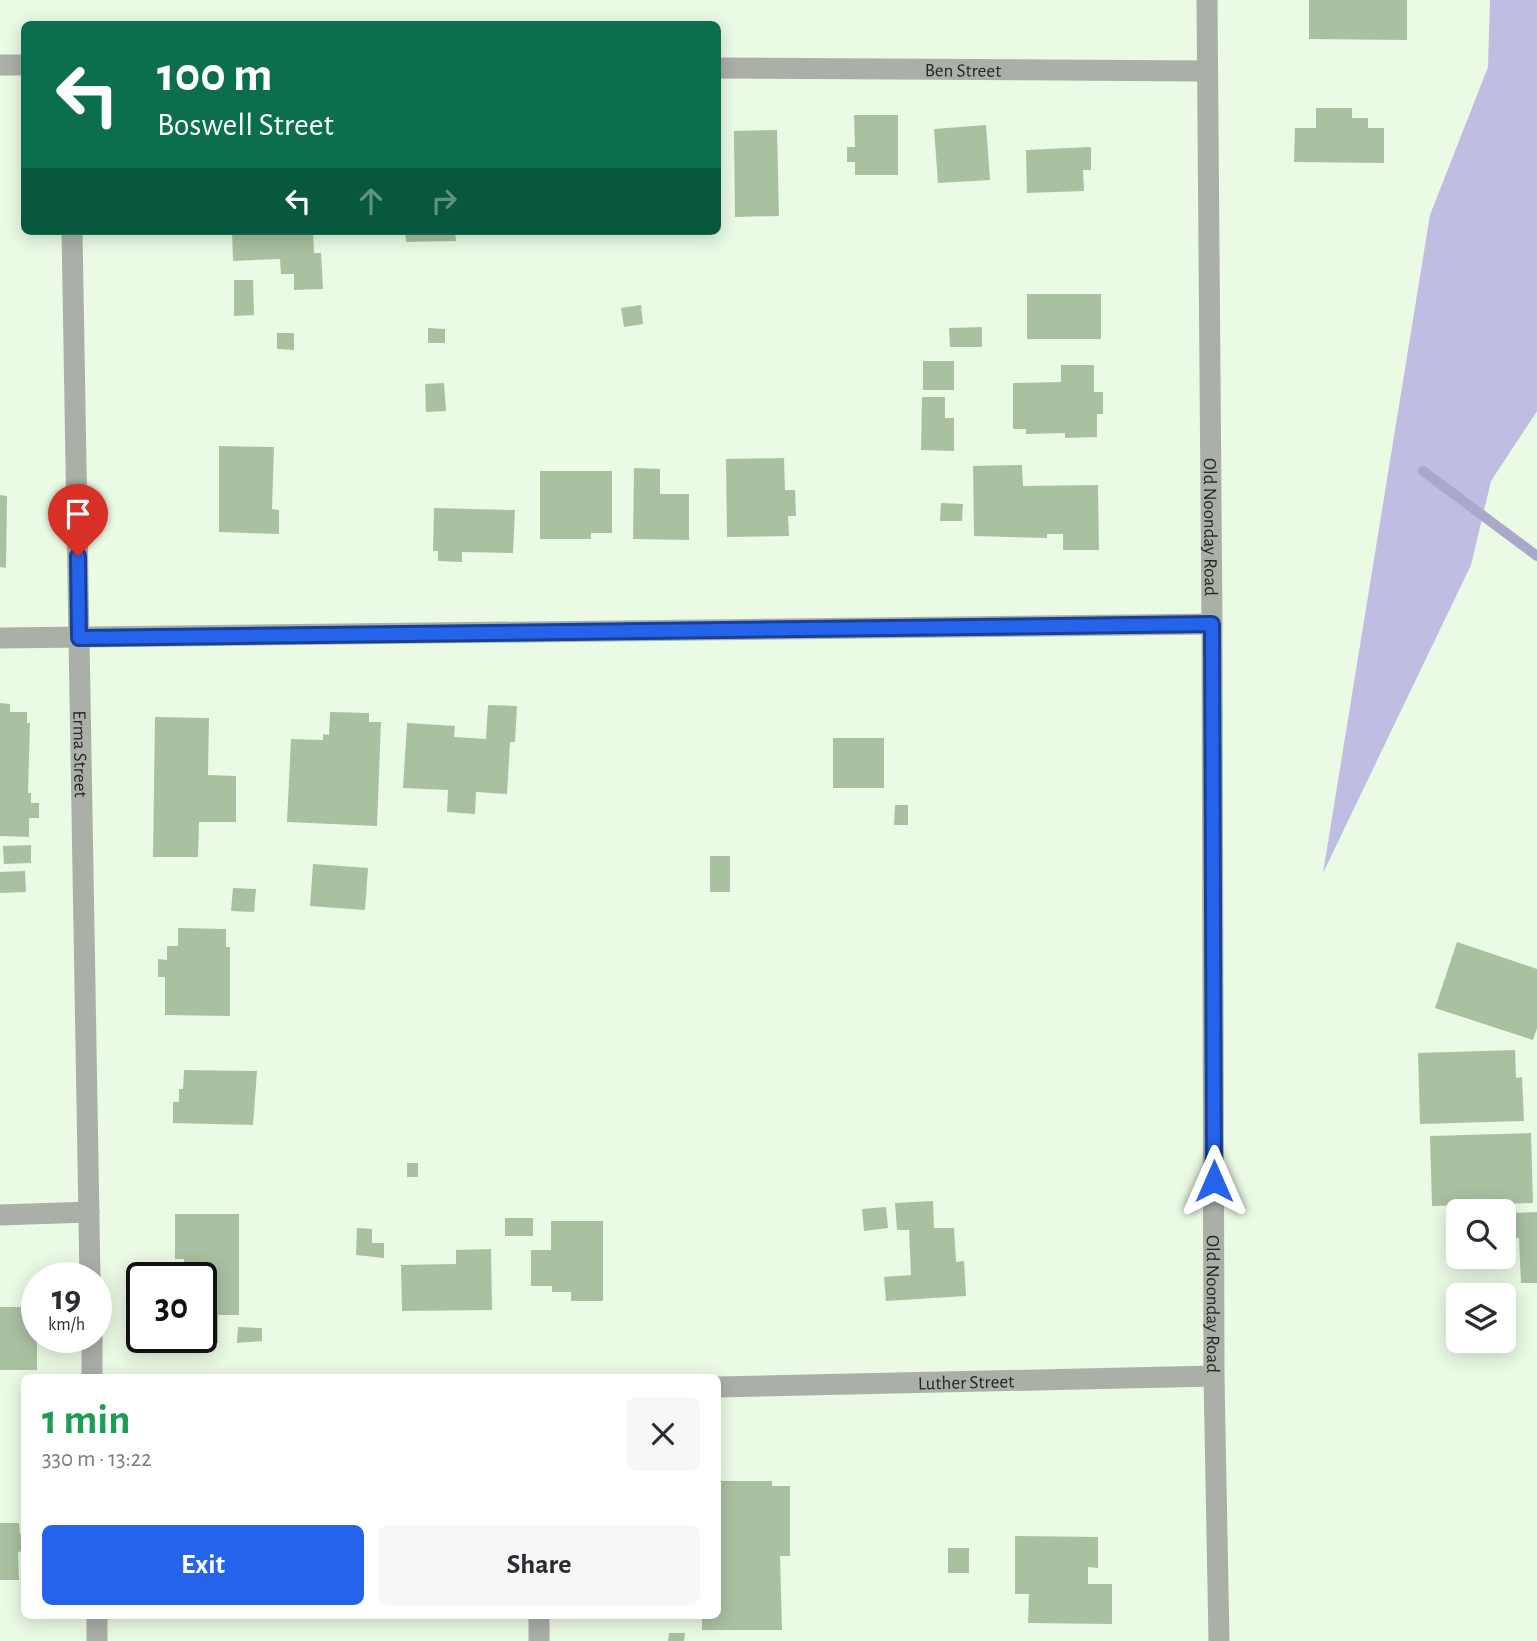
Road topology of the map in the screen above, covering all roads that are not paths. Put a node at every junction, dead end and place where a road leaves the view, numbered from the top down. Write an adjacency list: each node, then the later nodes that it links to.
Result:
1 (1207, 0): 5 (street, Old Noonday Road)
2 (0, 65): 3 (street)
3 (21, 65)
4 (721, 68): 5 (street, Ben Street)
5 (1207, 71): 7 (street, Old Noonday Road)
6 (72, 235): 9 (street, Erma Street)
7 (1212, 624): 9 (street); 15 (street, Old Noonday Road)
8 (0, 638): 9 (street)
9 (79, 638): 10 (street, Erma Street)
10 (89, 1212): 11 (street); 12 (street, Erma Street)
11 (0, 1214)
12 (90, 1262)
13 (92, 1353): 14 (street)
14 (92, 1374)
15 (1214, 1376): 16 (street, Luther Street); 21 (street, Old Noonday Road)
16 (721, 1387)
17 (97, 1619): 19 (street)
18 (539, 1619): 20 (street)
19 (97, 1641)
20 (539, 1641)
21 (1219, 1641)

